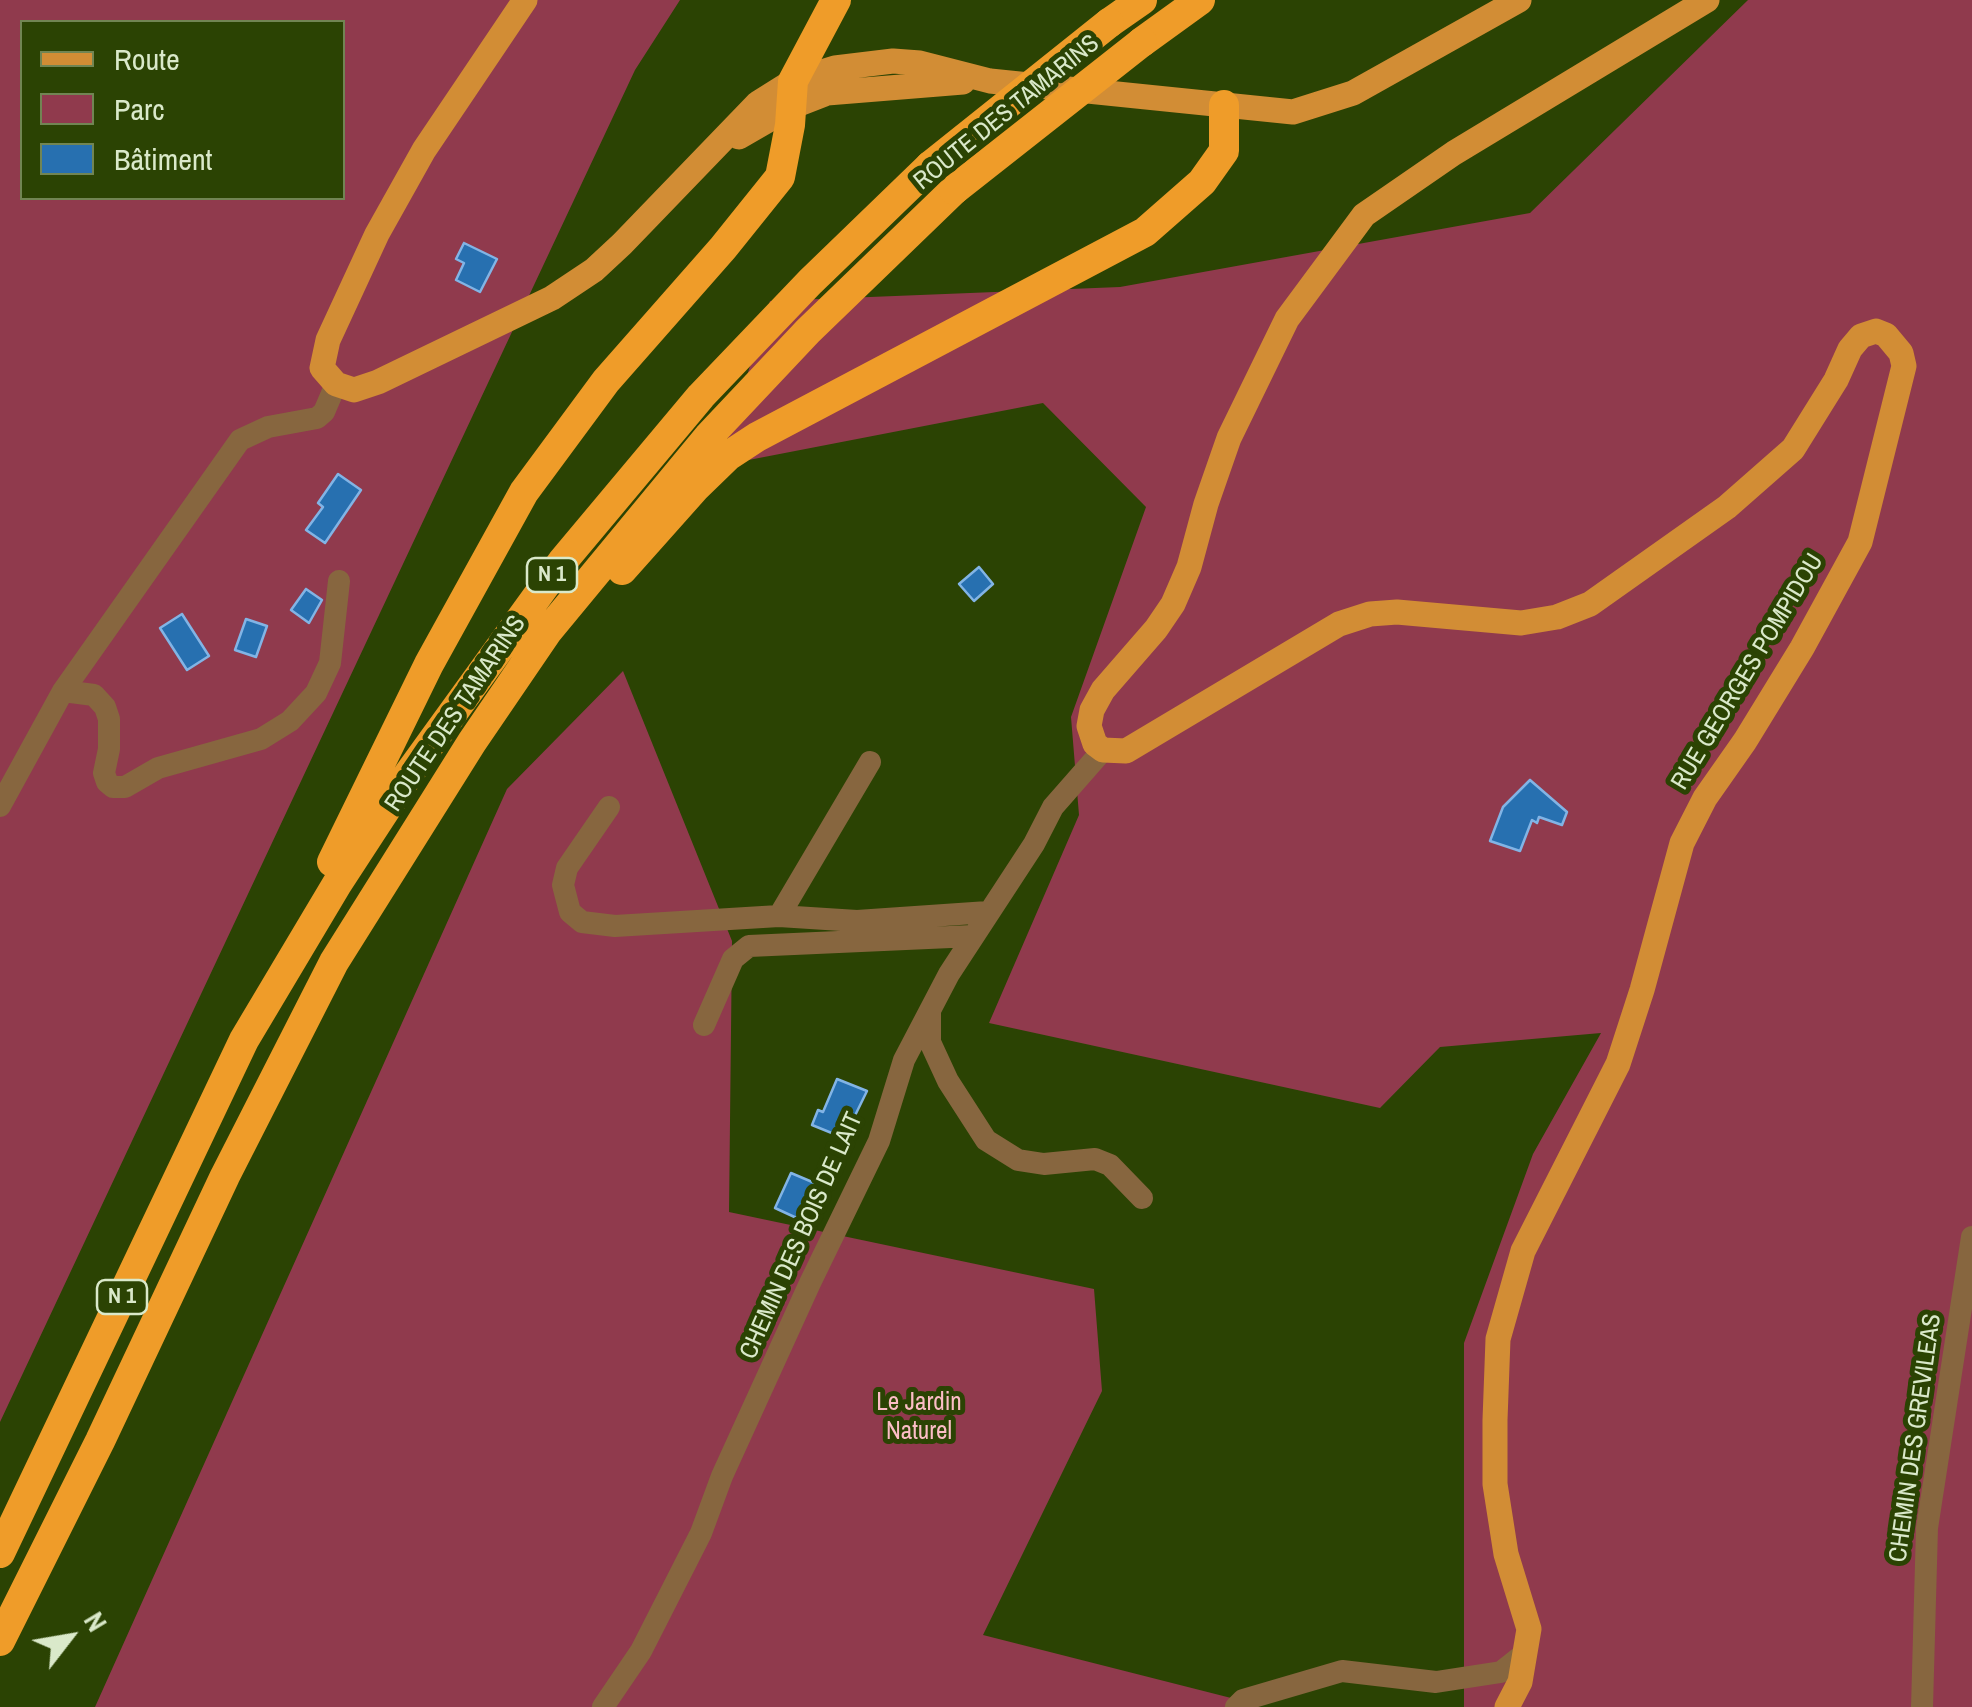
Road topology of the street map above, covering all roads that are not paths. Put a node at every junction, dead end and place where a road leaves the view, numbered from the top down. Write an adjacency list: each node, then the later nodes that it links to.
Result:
1 (525, 0): 10 (main road)
2 (836, 0): 8 (highway)
3 (1142, 0): 23 (highway, ROUTE DES TAMARINS / N 1, bridge)
4 (1200, 0): 13 (highway, ROUTE DES TAMARINS / N 1, bridge)
5 (1489, 0): 9 (main road)
6 (1519, 0): 9 (main road)
7 (1707, 0): 14 (main road)
8 (792, 94): 9 (main road); 10 (main road); 23 (highway)
9 (1224, 105): 13 (highway)
10 (336, 384): 12 (street)
11 (339, 582): 12 (street)
12 (63, 691): 16 (street)
13 (472, 742): 27 (highway, ROUTE DES TAMARINS / N 1)
14 (1103, 750): 18 (street, CHEMIN DES BOIS DE LAIT); 28 (main road, RUE GEORGES POMPIDOU)
15 (870, 762): 19 (street)
16 (0, 806)
17 (609, 808): 19 (street)
18 (988, 912): 19 (street); 20 (street, CHEMIN DES BOIS DE LAIT)
19 (779, 916)
20 (973, 936): 21 (street, CHEMIN DES BOIS DE LAIT); 22 (street)
21 (930, 1010): 24 (street); 29 (street, CHEMIN DES BOIS DE LAIT)
22 (704, 1025)
23 (244, 1040): 26 (highway, ROUTE DES TAMARINS / N 1)
24 (1142, 1198)
25 (1972, 1237): 32 (street, CHEMIN DES GREVILEAS)
26 (0, 1553)
27 (0, 1641)
28 (1525, 1653): 30 (street); 31 (main road, RUE GEORGES POMPIDOU)
29 (602, 1707)
30 (1236, 1707)
31 (1508, 1707)
32 (1922, 1707)

